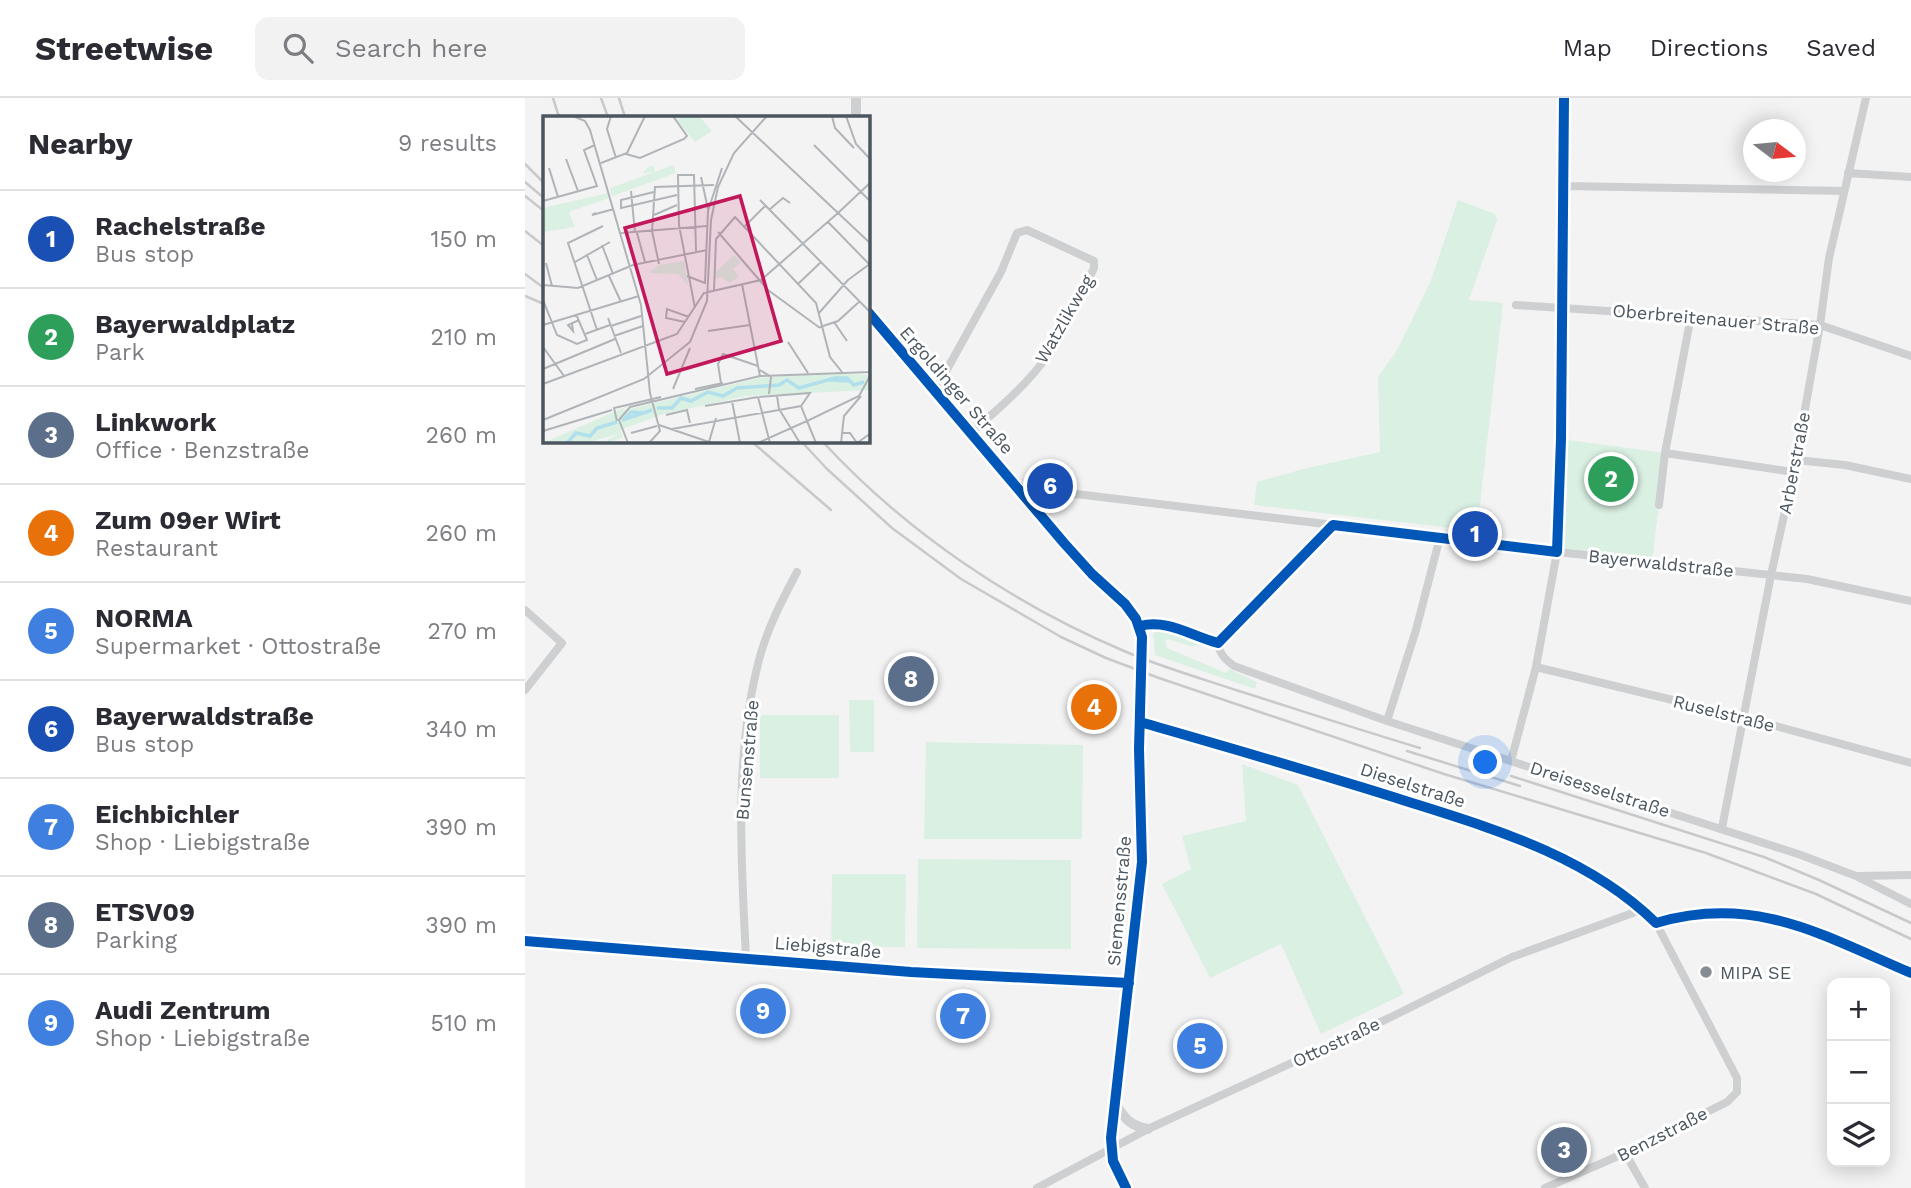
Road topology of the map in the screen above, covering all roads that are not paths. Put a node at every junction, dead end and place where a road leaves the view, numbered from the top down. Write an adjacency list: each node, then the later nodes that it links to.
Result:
1 (856, 98): 4 (main road)
2 (1564, 98): 7 (street)
3 (1866, 98): 5 (street, Arberstraße)
4 (856, 116)
5 (1848, 173): 6 (street); 8 (street, Arberstraße)
6 (1911, 177)
7 (1564, 186): 8 (street); 10 (street)
8 (1844, 191): 13 (street, Arberstraße)
9 (1516, 305): 10 (street, Oberbreitenauer Straße)
10 (1563, 306): 12 (street, Oberbreitenauer Straße); 25 (street)
11 (870, 314): 15 (main road, Ergoldinger Straße)
12 (1691, 316): 13 (street, Oberbreitenauer Straße); 17 (street)
13 (1820, 325): 14 (street, Oberbreitenauer Straße); 18 (street, Arberstraße)
14 (1911, 356)
15 (935, 391): 16 (main road, Ergoldinger Straße); 16 (street, Watzlikweg)
16 (971, 433): 22 (main road, Ergoldinger Straße)
17 (1665, 453): 19 (street); 21 (street)
18 (1795, 460): 19 (street, Arberstraße); 20 (street)
19 (1793, 472): 27 (street, Arberstraße)
20 (1911, 479)
21 (1659, 505)
22 (1038, 511): 23 (street, Bayerwaldstraße); 30 (main road, Ergoldinger Straße)
23 (1333, 525): 24 (street, Bayerwaldstraße); 34 (street, Dreisesselstraße)
24 (1440, 537): 25 (street, Bayerwaldstraße); 34 (street)
25 (1557, 552): 27 (street, Bayerwaldstraße); 31 (street)
26 (797, 572): 44 (street, Bunsenstraße)
27 (1771, 575): 28 (street, Bayerwaldstraße); 33 (street, Arberstraße)
28 (1911, 601)
29 (525, 610): 32 (street)
30 (1142, 654): 35 (main road, Siemensstraße)
31 (1536, 667): 33 (street, Ruselstraße); 36 (street)
32 (525, 690)
33 (1743, 717): 37 (street, Ruselstraße); 38 (street, Arberstraße)
34 (1387, 721): 36 (street, Dreisesselstraße)
35 (1140, 722): 42 (street, Dieselstraße); 45 (main road, Siemensstraße)
36 (1511, 761): 38 (street, Dreisesselstraße)
37 (1911, 763)
38 (1723, 828): 40 (street, Dreisesselstraße)
39 (1911, 875): 40 (street)
40 (1856, 876): 41 (street, Dreisesselstraße)
41 (1911, 904)
42 (1641, 910): 46 (street, Dieselstraße); 48 (street, Ottostraße)
43 (525, 942): 44 (street, Liebigstraße)
44 (746, 957): 45 (street, Liebigstraße)
45 (1129, 983): 47 (main road, Siemensstraße)
46 (1737, 1092): 50 (street, Benzstraße)
47 (1115, 1103): 48 (main road); 49 (main road, Siemensstraße)
48 (1148, 1129): 49 (street, Ottostraße)
49 (1111, 1149): 51 (street, Ottostraße); 52 (main road, Siemensstraße)
50 (1625, 1153): 53 (street, Benzstraße); 54 (street)
51 (1037, 1188)
52 (1126, 1188)
53 (1545, 1188)
54 (1645, 1188)

